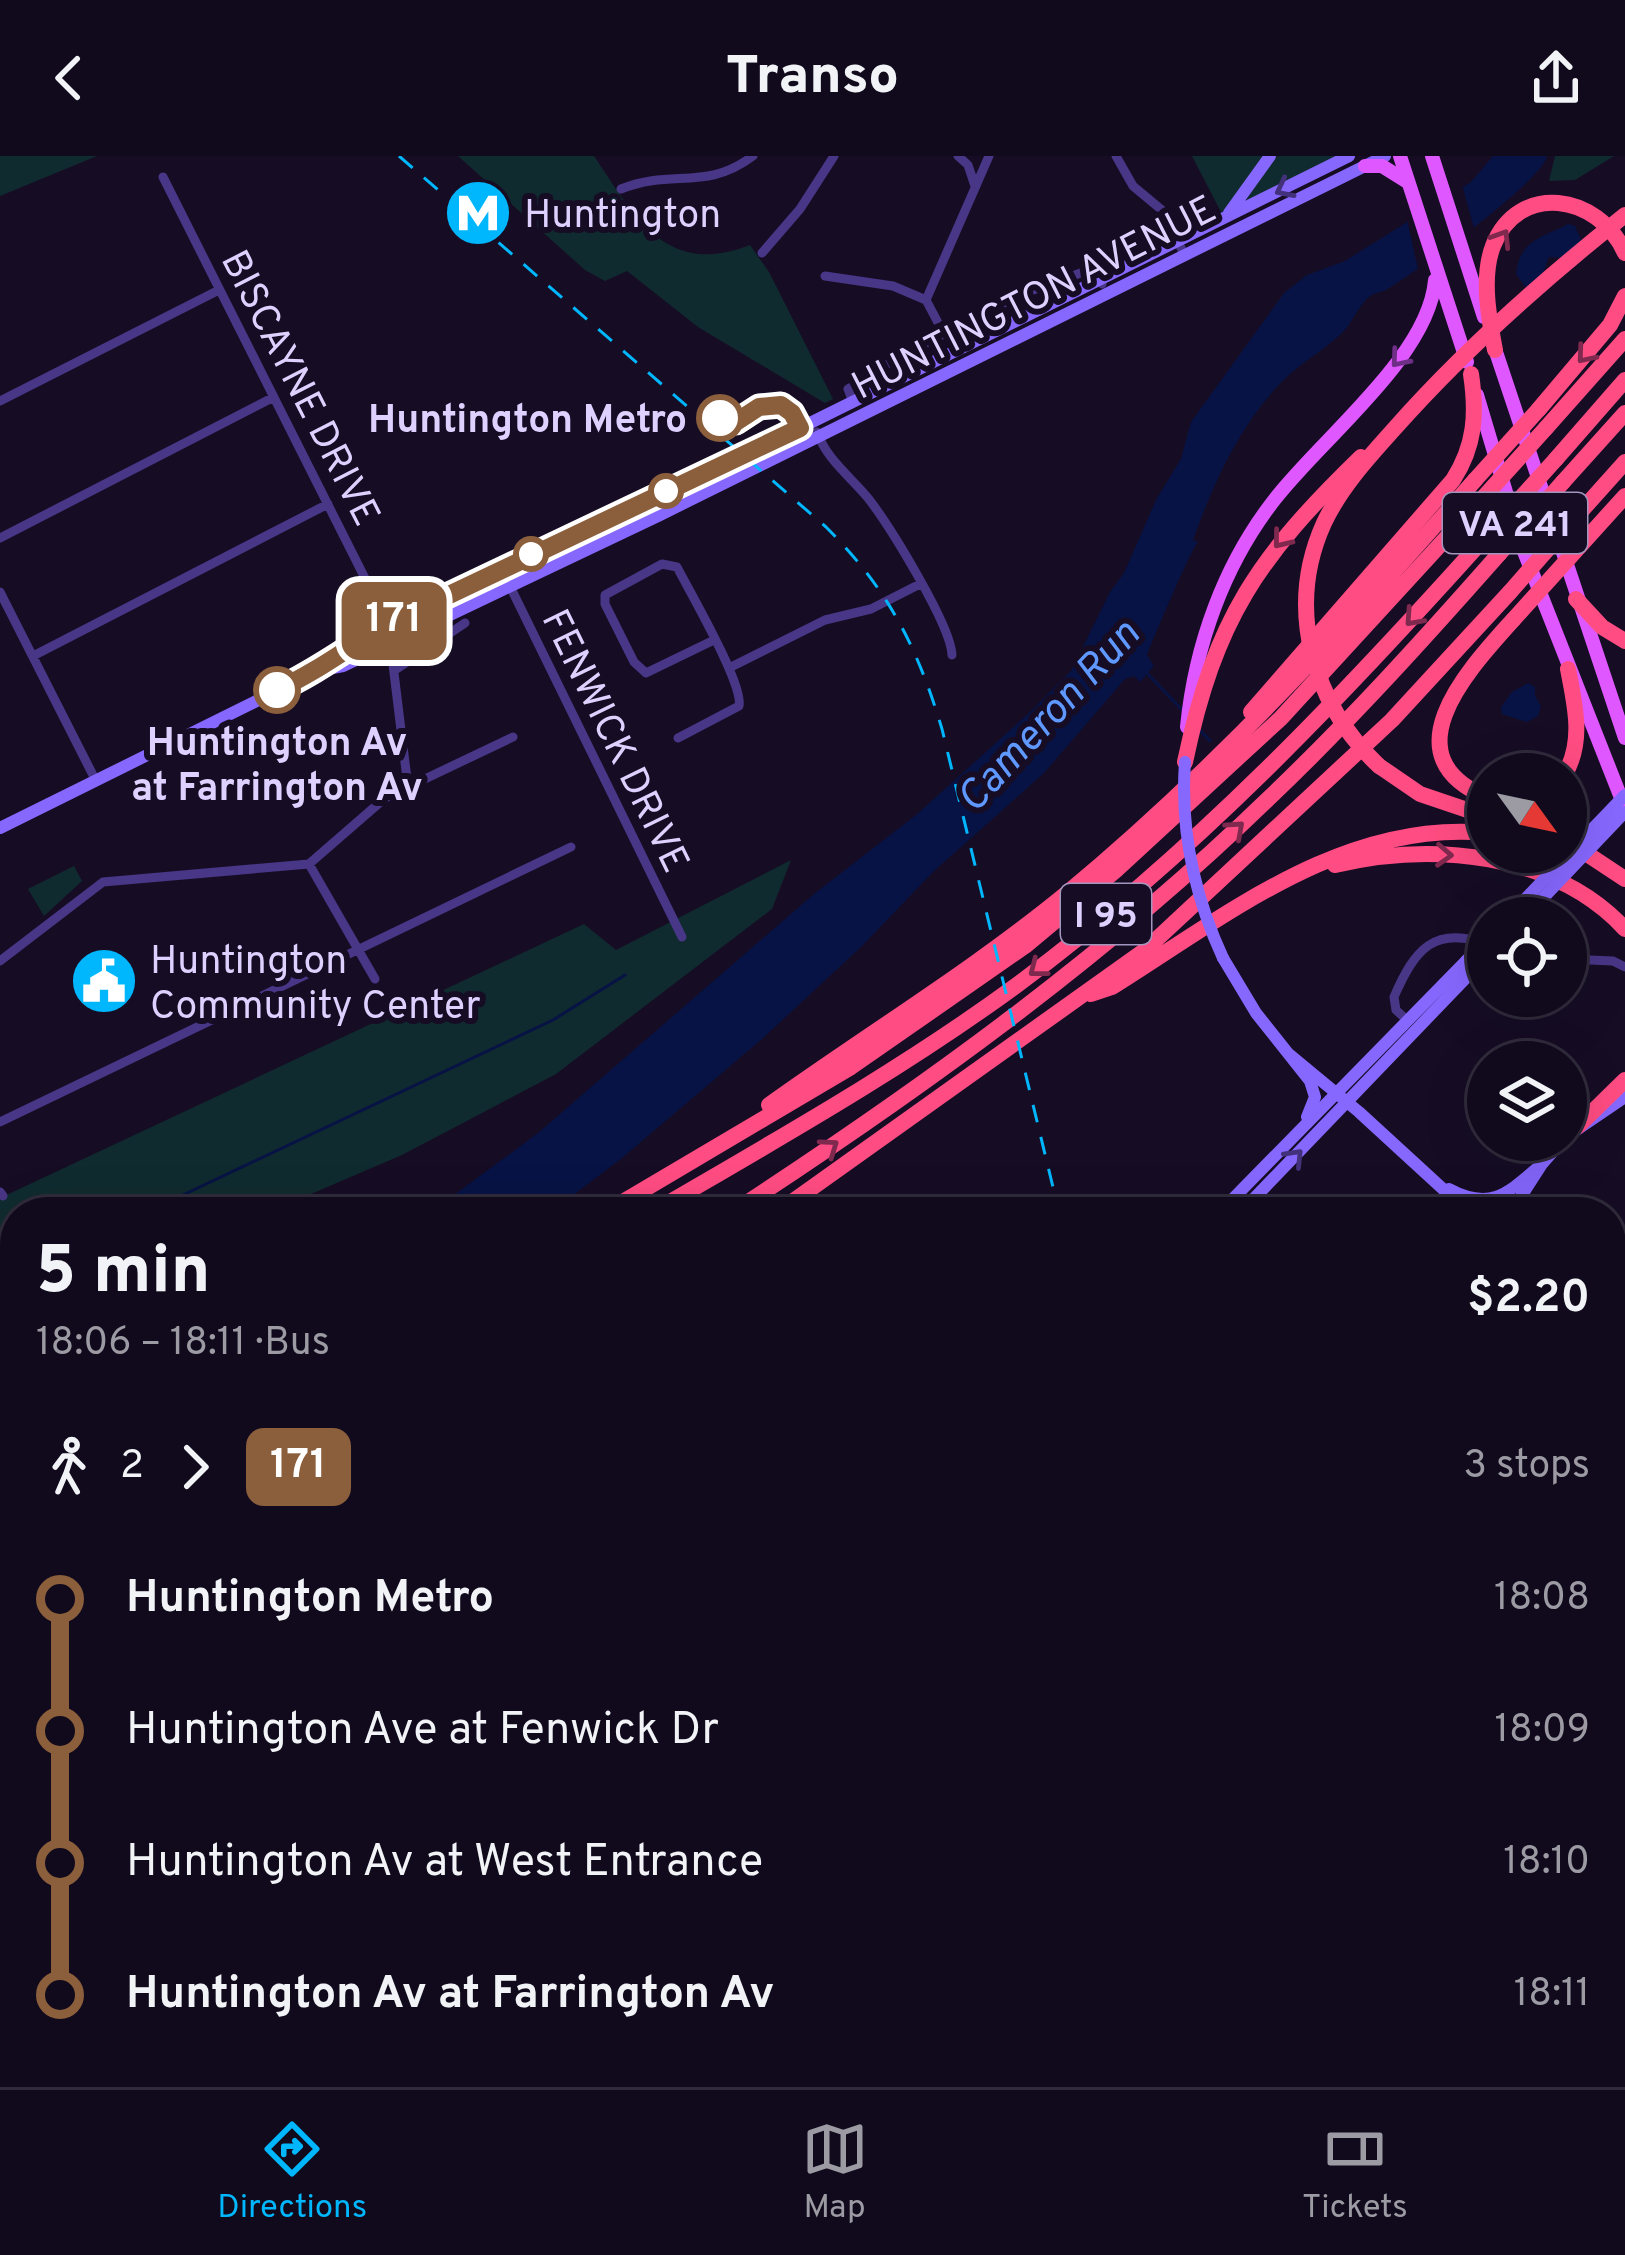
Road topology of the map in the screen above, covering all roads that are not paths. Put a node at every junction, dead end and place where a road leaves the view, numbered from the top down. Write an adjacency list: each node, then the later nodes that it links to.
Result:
1 (834, 156): 18 (street)
2 (958, 156): 13 (street)
3 (989, 156): 13 (street)
4 (1116, 156): 17 (street)
5 (1270, 156): 16 (main road)
6 (1349, 156): 16 (main road, HUNTINGTON AVENUE, one-way to 16)
7 (1385, 156): 10 (main road, HUNTINGTON AVENUE)
8 (1432, 156): 29 (main road, VA 241)
9 (746, 158): 14 (street)
10 (1365, 166): 11 (main road); 17 (main road, HUNTINGTON AVENUE)
11 (1403, 171): 20 (main road, VA 241)
12 (163, 177): 23 (street, BISCAYNE DRIVE)
13 (975, 187): 26 (street)
14 (621, 189)
15 (1625, 215): 33 (highway, bridge)
16 (1218, 222): 17 (main road, HUNTINGTON AVENUE)
17 (1181, 247): 22 (main road, HUNTINGTON AVENUE); 24 (main road, HUNTINGTON AVENUE)
18 (762, 253)
19 (1625, 253): 29 (highway, one-way to 19)
20 (1435, 268): 30 (main road, VA 241); 66 (main road, one-way to 66)
21 (825, 276): 26 (street)
22 (1099, 278): 24 (street); 27 (street); 35 (main road, HUNTINGTON AVENUE)
23 (219, 290): 32 (street, BISCAYNE DRIVE); 34 (street)
24 (1106, 295): 39 (main road, HUNTINGTON AVENUE)
25 (1625, 296): 73 (highway, one-way to 73, bridge)
26 (926, 300): 27 (street)
27 (944, 334): 35 (street)
28 (1625, 339): 106 (highway, I 95, bridge)
29 (1495, 350): 50 (main road, VA 241)
30 (1471, 374): 59 (main road, VA 241); 73 (highway)
31 (1625, 380): 109 (highway, I 95, one-way to 109, bridge)
32 (274, 397): 43 (street, BISCAYNE DRIVE); 45 (street)
33 (1422, 398): 66 (highway, one-way to 66, bridge); 72 (highway, bridge)
34 (0, 401)
35 (854, 402): 37 (main road, HUNTINGTON AVENUE)
36 (1625, 413): 110 (highway, I 95, one-way to 36, bridge)
37 (814, 421): 38 (main road, HUNTINGTON AVENUE); 39 (street)
38 (800, 428): 39 (street); 46 (main road, HUNTINGTON AVENUE)
39 (818, 437): 47 (street); 48 (main road, HUNTINGTON AVENUE)
40 (1625, 462): 44 (highway, I 95)
41 (1625, 481): 44 (highway)
42 (1625, 496): 68 (highway, bridge)
43 (328, 504): 52 (street, BISCAYNE DRIVE); 57 (street)
44 (1574, 519): 93 (highway, I 95, bridge)
45 (0, 538)
46 (501, 568): 48 (street, FENWICK DRIVE); 52 (main road, HUNTINGTON AVENUE)
47 (920, 584): 56 (street); 58 (street)
48 (508, 585): 55 (main road, HUNTINGTON AVENUE); 84 (street, FENWICK DRIVE)
49 (0, 592): 57 (street)
50 (1576, 599): 54 (highway); 64 (main road, VA 241)
51 (465, 622): 60 (street)
52 (388, 624): 55 (street, BISCAYNE DRIVE); 61 (main road, HUNTINGTON AVENUE)
53 (712, 641): 53 (street); 58 (street)
54 (1625, 641)
55 (391, 642): 60 (street, BISCAYNE DRIVE); 61 (main road, HUNTINGTON AVENUE)
56 (952, 655)
57 (33, 656): 67 (street)
58 (731, 667): 63 (street)
59 (1568, 669): 65 (highway); 71 (main road, VA 241)
60 (395, 670): 69 (street, BISCAYNE DRIVE)
61 (317, 671): 67 (main road, HUNTINGTON AVENUE)
62 (513, 736): 69 (street)
63 (678, 738)
64 (1625, 738)
65 (1574, 753)
66 (1185, 762): 95 (main road, bridge)
67 (97, 781): 74 (main road, HUNTINGTON AVENUE)
68 (1467, 786)
69 (408, 787): 78 (street)
70 (1625, 795): 81 (main road, bridge)
71 (1625, 810): 82 (main road, bridge)
72 (1467, 811)
73 (1160, 812): 106 (highway)
74 (0, 828)
75 (1467, 832): 79 (highway)
76 (571, 848): 86 (street)
77 (1587, 855): 80 (highway)
78 (309, 864): 86 (street); 88 (street)
79 (1288, 879): 83 (highway, one-way to 83); 93 (highway)
80 (1625, 879)
81 (1527, 897)
82 (1544, 897)
83 (1625, 929)
84 (682, 937)
85 (1467, 938): 94 (street)
86 (358, 950): 92 (street); 101 (street)
87 (1587, 960): 89 (street)
88 (0, 961)
89 (1625, 967)
90 (1467, 968): 94 (main road)
91 (1467, 968): 99 (main road)
92 (375, 979)
93 (1079, 998): 111 (highway, I 95)
94 (1407, 1020): 97 (main road)
95 (1289, 1054): 97 (main road); 103 (main road)
96 (1625, 1080): 100 (highway)
97 (1336, 1092): 99 (main road); 103 (main road)
98 (1625, 1097): 102 (main road)
99 (1348, 1102): 107 (main road); 113 (main road, one-way to 99)
100 (1587, 1117)
101 (0, 1122)
102 (1587, 1122)
103 (1293, 1138): 112 (main road)
104 (1545, 1161): 105 (main road)
105 (1542, 1164): 116 (main road); 117 (main road)
106 (679, 1170): 108 (highway, I 95)
107 (1426, 1175): 114 (main road); 115 (main road)
108 (632, 1197)
109 (677, 1197)
110 (755, 1197)
111 (799, 1197)
112 (1235, 1197)
113 (1256, 1197)
114 (1451, 1197)
115 (1464, 1197)
116 (1493, 1197)
117 (1521, 1197)

